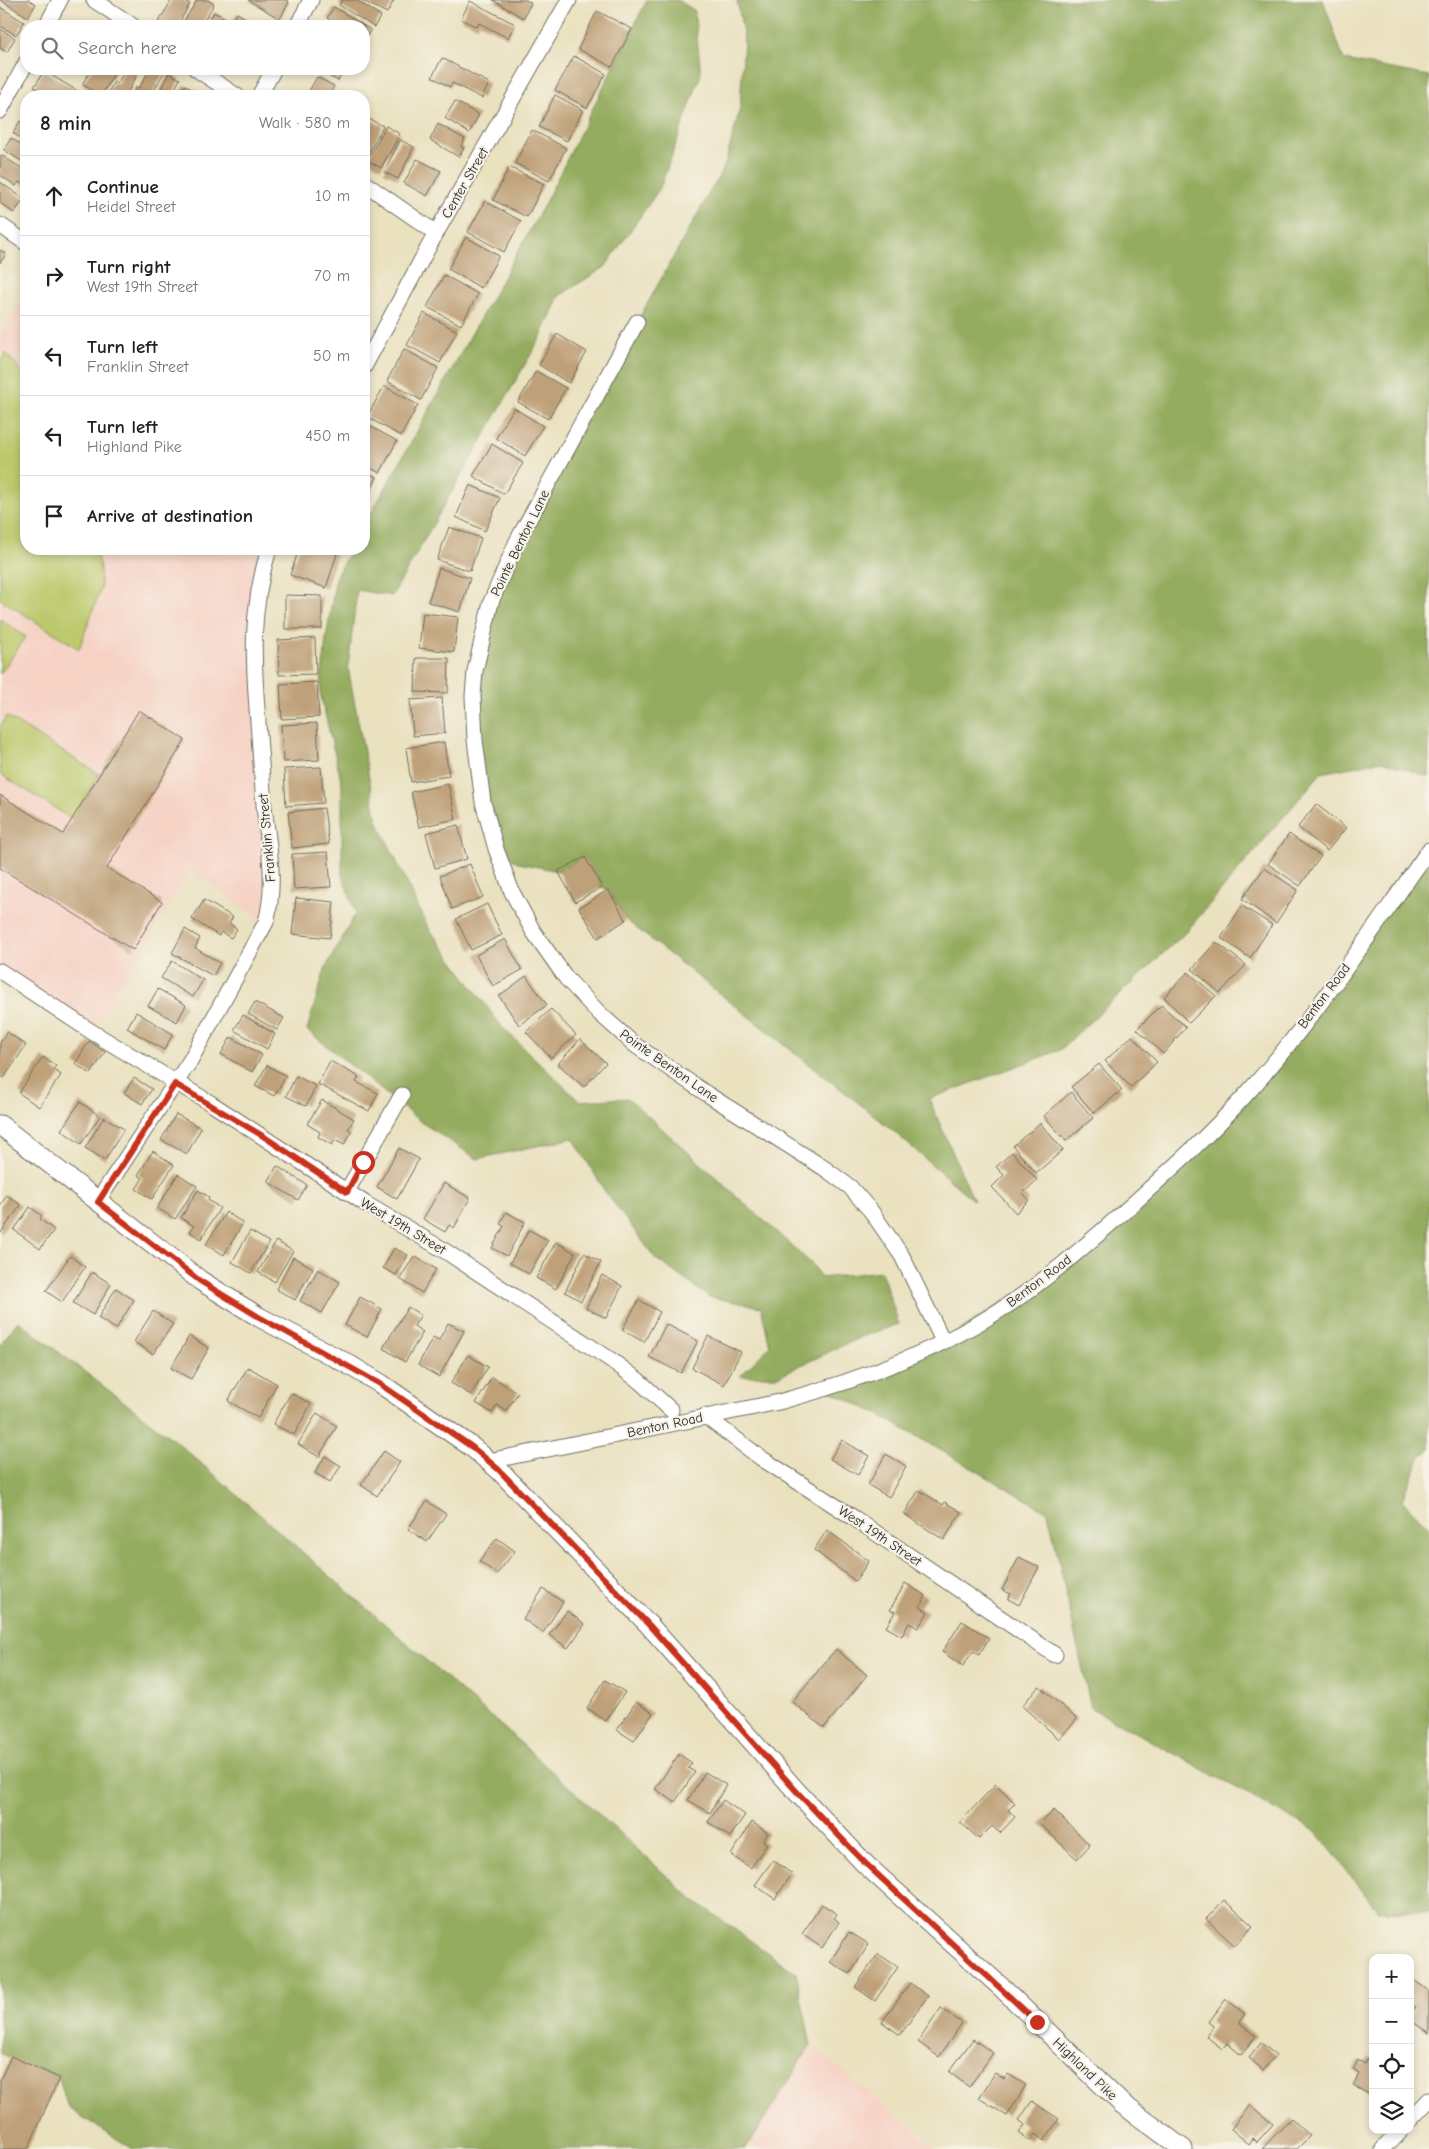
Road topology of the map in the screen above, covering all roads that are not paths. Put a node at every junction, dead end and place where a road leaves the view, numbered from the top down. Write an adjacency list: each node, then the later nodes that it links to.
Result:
1 (60, 0): 5 (street)
2 (94, 0): 6 (street)
3 (311, 0): 7 (street)
4 (569, 0): 16 (street, Center Street)
5 (49, 20)
6 (124, 20)
7 (300, 20)
8 (20, 74): 13 (street)
9 (205, 75): 11 (street)
10 (271, 75): 12 (street)
11 (227, 90)
12 (262, 90)
13 (0, 111)
14 (370, 187): 16 (street)
15 (0, 225): 17 (street)
16 (436, 233): 19 (street, Center Street)
17 (20, 239)
18 (636, 322): 28 (street, Pointe Benton Lane)
19 (370, 356)
20 (267, 555): 23 (street, Franklin Street)
21 (1429, 850): 28 (street, Benton Road)
22 (0, 971): 23 (street, West 19th Street)
23 (175, 1084): 26 (street, West 19th Street); 27 (street, Franklin Street)
24 (402, 1095): 26 (street)
25 (0, 1125): 27 (street, Highland Pike)
26 (347, 1192): 29 (street, West 19th Street)
27 (98, 1202): 31 (street, Highland Pike)
28 (943, 1341): 30 (street, Benton Road)
29 (671, 1410)
30 (706, 1416): 31 (street, Benton Road); 32 (street, West 19th Street)
31 (489, 1461): 36 (street, Highland Pike)
32 (1055, 1655)
33 (1429, 2100): 34 (street)
34 (1414, 2116)
35 (1397, 2134): 37 (street)
36 (1183, 2149)
37 (1383, 2149)

